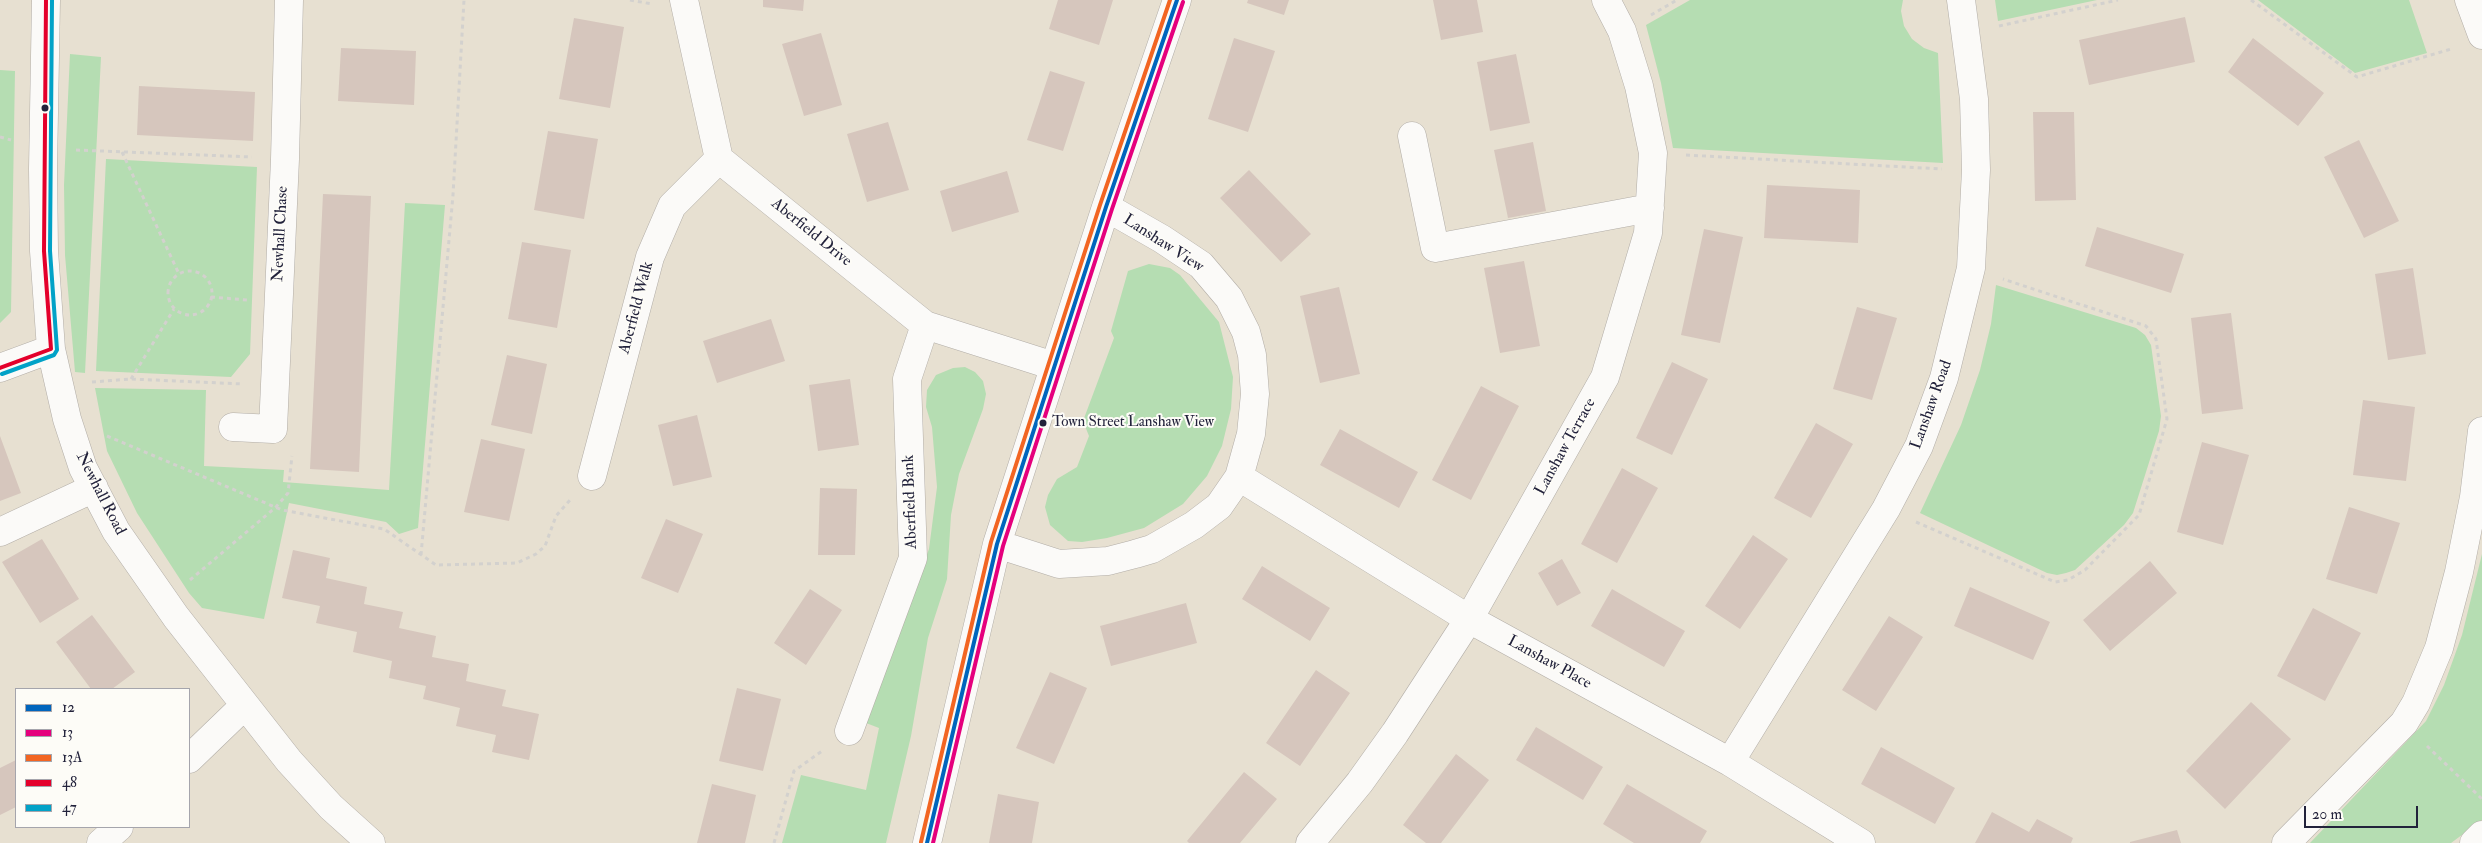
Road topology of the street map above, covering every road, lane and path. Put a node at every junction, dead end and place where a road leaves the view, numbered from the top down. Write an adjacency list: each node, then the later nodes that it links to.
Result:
1 (46, 0): 15 (street, Newhall Road)
2 (289, 0): 19 (street, Newhall Chase)
3 (464, 0): 44 (path)
4 (684, 0): 18 (street)
5 (1177, 0): 21 (street)
6 (1606, 0): 17 (street, Lanshaw Terrace)
7 (1961, 0): 11 (street, Lanshaw Road)
8 (2118, 0): 11 (path)
9 (2251, 0): 13 (path)
10 (2469, 0): 12 (street)
11 (1966, 33): 20 (street, Lanshaw Road)
12 (2482, 35)
13 (2455, 48)
14 (1412, 136): 22 (street)
15 (43, 149): 16 (path); 27 (street, Newhall Road)
16 (122, 152): 19 (path); 24 (path)
17 (1653, 153): 20 (path); 22 (street, Lanshaw Terrace)
18 (719, 158): 26 (street, Aberfield Drive); 37 (street, Aberfield Walk)
19 (285, 159): 32 (street, Newhall Chase)
20 (1976, 170): 23 (street, Lanshaw Road)
21 (1106, 207): 28 (street); 38 (street, Lanshaw View)
22 (1650, 208): 46 (street, Lanshaw Terrace)
23 (1971, 268): 41 (street, Lanshaw Road); 41 (path)
24 (179, 274): 25 (path); 25 (path)
25 (174, 309): 30 (path)
26 (924, 325): 28 (street, Aberfield Drive); 49 (street, Aberfield Bank)
27 (51, 349): 29 (street); 31 (street, Newhall Road)
28 (1054, 366): 43 (street)
29 (0, 368)
30 (131, 379): 31 (path); 32 (path)
31 (58, 385): 33 (street, Newhall Road)
32 (274, 385): 35 (street, Newhall Chase)
33 (67, 418): 39 (street, Newhall Road); 40 (path)
34 (233, 427): 35 (street)
35 (273, 429): 40 (path)
36 (2482, 431): 48 (street)
37 (592, 476): 44 (path)
38 (1239, 477): 43 (street, Lanshaw View); 46 (street, Lanshaw Place)
39 (94, 488): 42 (street); 45 (street, Newhall Road)
40 (276, 507): 44 (path); 45 (path)
41 (1886, 509): 51 (street, Lanshaw Road)
42 (0, 532)
43 (997, 544): 58 (street)
44 (421, 555)
45 (165, 602): 47 (street, Newhall Road)
46 (1469, 619): 51 (street, Lanshaw Place); 59 (street, Lanshaw Terrace)
47 (245, 705): 50 (street); 56 (street, Newhall Road)
48 (2404, 723): 52 (path); 61 (street)
49 (849, 731): 57 (path)
50 (190, 758)
51 (1730, 762): 60 (street, Lanshaw Place)
52 (2482, 799)
53 (118, 828): 55 (street)
54 (2482, 835): 62 (street)
55 (101, 843)
56 (371, 843)
57 (774, 843)
58 (927, 843)
59 (1310, 843)
60 (1861, 843)
61 (2286, 843)
62 (2474, 843)

